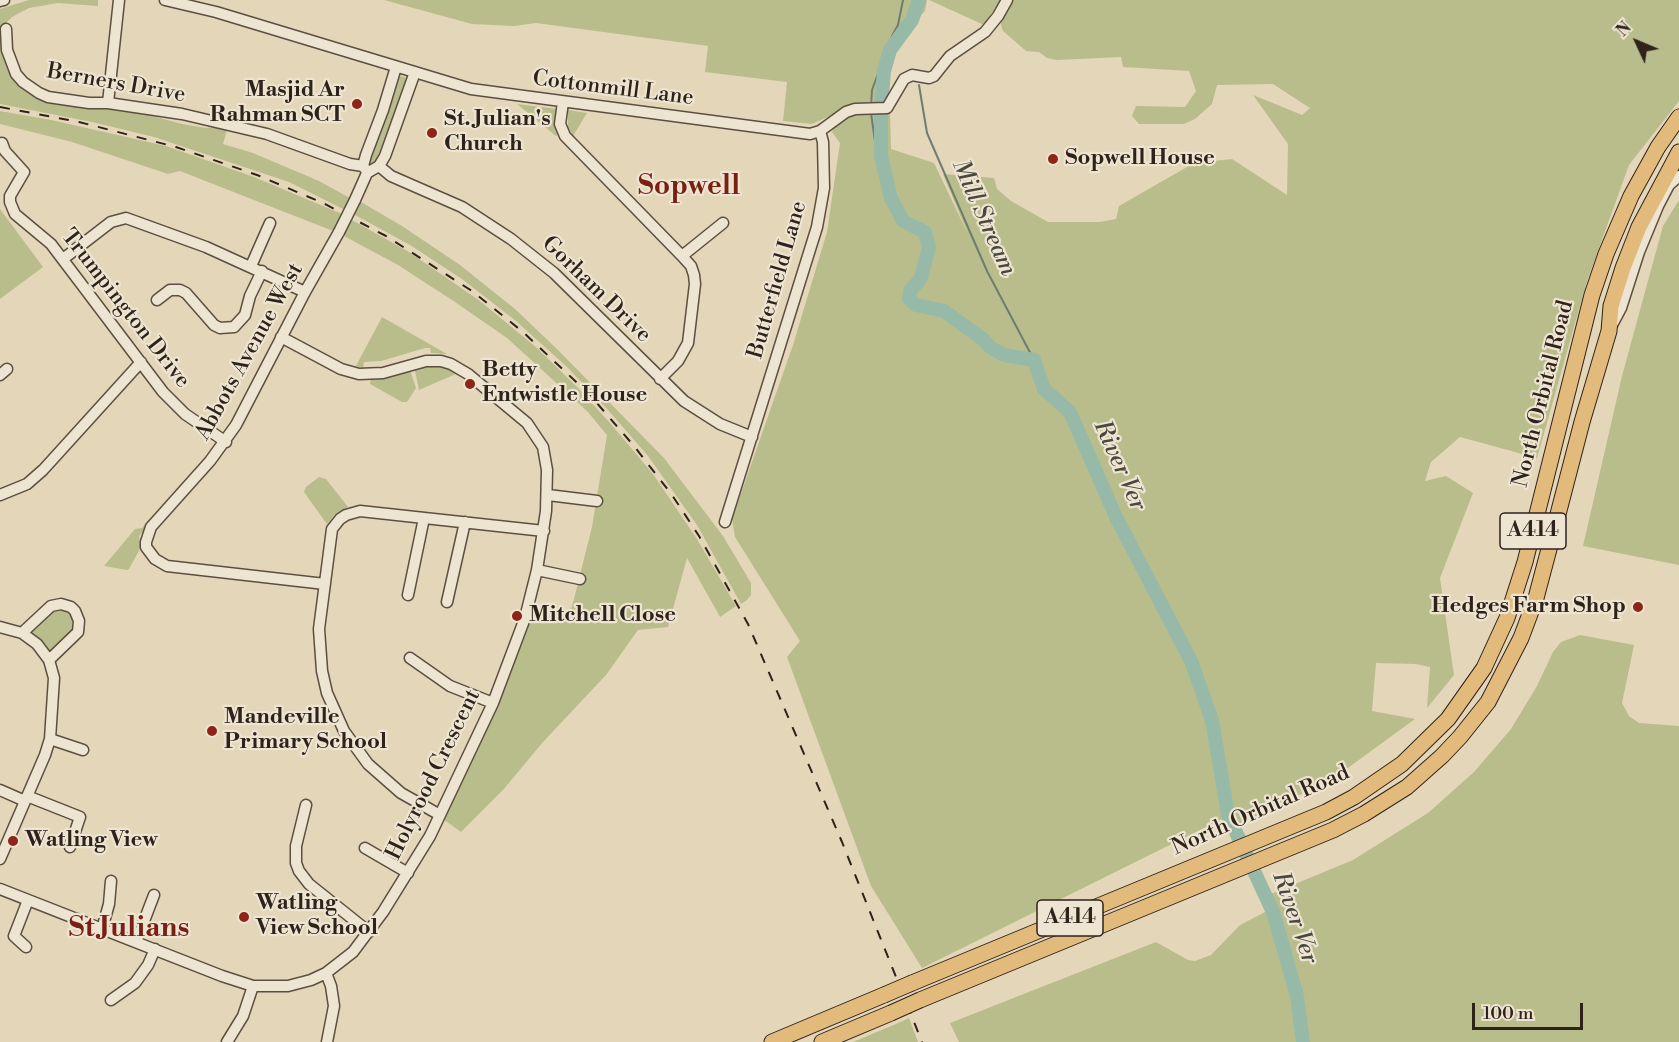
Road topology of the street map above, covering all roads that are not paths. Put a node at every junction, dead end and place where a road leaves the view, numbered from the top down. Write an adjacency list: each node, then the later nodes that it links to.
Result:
1 (119, 0): 8 (street)
2 (165, 0): 5 (street, Cottonmill Lane)
3 (1007, 0): 10 (street)
4 (6, 29): 8 (street, Berners Drive)
5 (396, 67): 6 (street, Cottonmill Lane); 14 (street, Abbots Avenue West)
6 (415, 72): 7 (street, Cottonmill Lane); 13 (street)
7 (563, 102): 10 (street, Cottonmill Lane); 18 (street)
8 (108, 103): 14 (street, Berners Drive)
9 (1679, 117): 71 (highway, North Orbital Road / A414, bridge)
10 (820, 131): 28 (street, Butterfield Lane)
11 (2, 142): 19 (street, Trumpington Drive)
12 (1679, 152): 24 (highway, North Orbital Road / A414)
13 (379, 166): 14 (street); 27 (street, Gorham Drive)
14 (365, 169): 22 (street, Abbots Avenue West, bridge)
15 (1679, 176): 24 (street)
16 (723, 222): 18 (street)
17 (270, 223): 20 (street)
18 (682, 256): 27 (street)
19 (63, 259): 20 (street); 26 (street, Trumpington Drive)
20 (251, 266): 21 (street)
21 (262, 272): 22 (street); 23 (street)
22 (304, 292): 25 (street, Abbots Avenue West)
23 (157, 300)
24 (1609, 331): 72 (highway, North Orbital Road / A414, bridge)
25 (281, 338): 29 (street, Abbots Avenue West); 31 (street, Holyrood Crescent)
26 (141, 362): 29 (street, Trumpington Drive); 30 (street)
27 (660, 379): 28 (street, Gorham Drive)
28 (752, 437): 35 (street, Butterfield Lane)
29 (226, 442): 39 (street, Abbots Avenue West)
30 (0, 495)
31 (548, 495): 32 (street); 36 (street, Holyrood Crescent)
32 (597, 501)
33 (424, 518): 34 (street); 39 (street); 40 (street)
34 (465, 522): 36 (street); 41 (street)
35 (724, 522)
36 (544, 531): 37 (street, Holyrood Crescent)
37 (537, 570): 38 (street); 46 (street, Holyrood Crescent)
38 (580, 579)
39 (325, 584): 52 (street)
40 (408, 595)
41 (447, 602)
42 (0, 627): 43 (street)
43 (22, 633): 45 (street); 45 (street)
44 (410, 658): 46 (street)
45 (49, 660): 47 (street)
46 (493, 703): 52 (street, Holyrood Crescent)
47 (50, 739): 48 (street); 50 (street)
48 (83, 750)
49 (0, 790): 50 (street)
50 (26, 798): 53 (street); 55 (street)
51 (306, 805): 62 (street)
52 (440, 815): 56 (street, Holyrood Crescent)
53 (70, 847)
54 (365, 848): 56 (street)
55 (0, 859)
56 (408, 873): 62 (street, Holyrood Crescent)
57 (111, 881): 61 (street)
58 (0, 889): 60 (street)
59 (154, 895): 63 (street)
60 (28, 900): 61 (street); 64 (street)
61 (102, 929): 63 (street)
62 (369, 932): 66 (street, Holyrood Crescent)
63 (136, 942): 65 (street)
64 (26, 947)
65 (154, 950): 67 (street); 68 (street)
66 (326, 973): 67 (street); 70 (street)
67 (253, 986): 69 (street)
68 (111, 1000)
69 (228, 1042)
70 (327, 1042)
71 (772, 1042)
72 (822, 1042)

